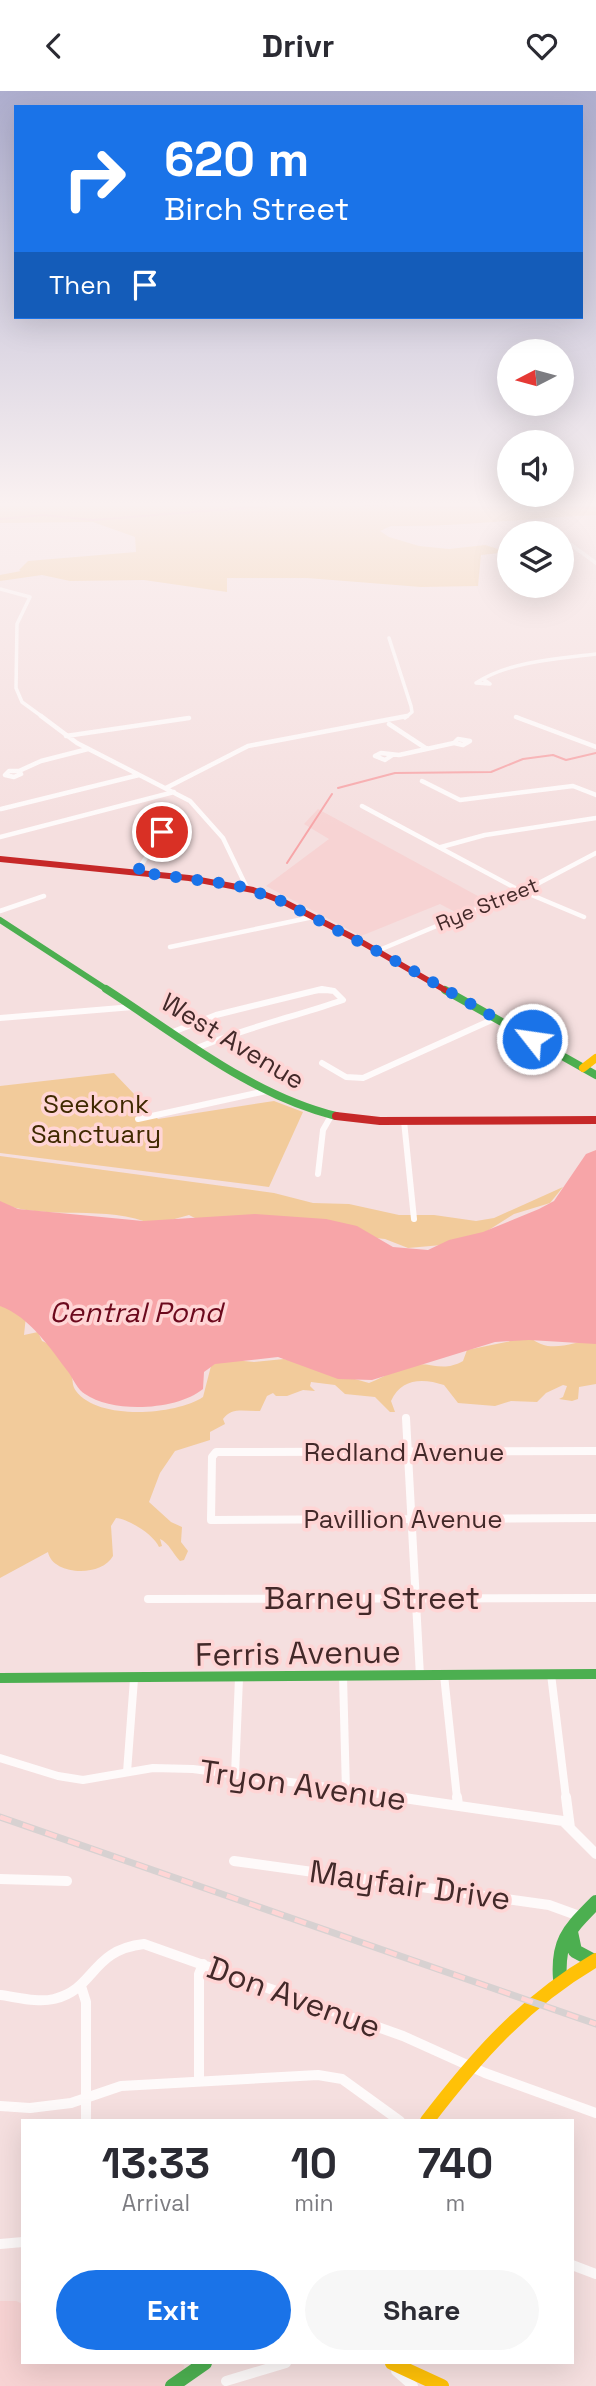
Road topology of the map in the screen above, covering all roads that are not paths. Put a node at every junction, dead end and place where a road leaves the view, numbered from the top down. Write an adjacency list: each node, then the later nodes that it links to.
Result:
1 (22, 613): 8 (street)
2 (389, 638): 7 (street)
3 (596, 654): 4 (street)
4 (483, 679)
5 (516, 717): 10 (street)
6 (189, 718): 8 (street)
7 (389, 724): 11 (street); 17 (street)
8 (66, 736): 12 (street)
9 (454, 743): 11 (street)
10 (596, 747)
11 (427, 748): 13 (street)
12 (88, 749): 14 (street); 15 (street)
13 (391, 756)
14 (19, 771)
15 (139, 775): 17 (street); 21 (street)
16 (422, 781): 19 (street)
17 (166, 788): 18 (street)
18 (174, 792): 24 (street); 29 (street)
19 (595, 794)
20 (362, 806): 25 (street)
21 (1, 809)
22 (596, 818): 25 (street)
23 (162, 832): 28 (street)
24 (0, 837)
25 (441, 847): 30 (street)
26 (596, 853): 30 (street, Rye Street)
27 (0, 859): 28 (street)
28 (137, 872): 29 (street)
29 (247, 888): 33 (street)
30 (523, 890): 34 (street); 37 (street, Rye Street)
31 (44, 896): 32 (street)
32 (0, 911)
33 (313, 917): 36 (street); 37 (street)
34 (584, 917)
35 (0, 920): 38 (street, West Avenue)
36 (170, 947)
37 (377, 951): 40 (street)
38 (135, 1007): 39 (street); 41 (street, West Avenue)
39 (0, 1018)
40 (496, 1018): 44 (street); 45 (street)
41 (173, 1032): 42 (street, West Avenue); 42 (street)
42 (197, 1048): 47 (street, West Avenue)
43 (596, 1058): 45 (street)
44 (322, 1063)
45 (583, 1068): 46 (street)
46 (596, 1075)
47 (266, 1091): 48 (street, West Avenue); 49 (street)
48 (331, 1116): 51 (street, West Avenue); 52 (street)
49 (138, 1119)
50 (596, 1120): 51 (street, West Avenue)
51 (404, 1121): 53 (street)
52 (318, 1174)
53 (414, 1219)
54 (406, 1418): 56 (street)
55 (596, 1451): 56 (street, Redland Avenue)
56 (408, 1453): 58 (street, Redland Avenue); 59 (street)
57 (596, 1518): 59 (street, Pavillion Avenue)
58 (211, 1520): 59 (street, Pavillion Avenue)
59 (413, 1520): 60 (street)
60 (416, 1597): 61 (street, Barney Street); 62 (street, Barney Street); 66 (street)
61 (596, 1598)
62 (148, 1599)
63 (551, 1674): 64 (street, Ferris Avenue); 65 (street, Ferris Avenue); 76 (street)
64 (596, 1674)
65 (444, 1675): 66 (street, Ferris Avenue); 75 (street)
66 (420, 1676): 67 (street, Ferris Avenue)
67 (343, 1677): 69 (street, Ferris Avenue); 74 (street)
68 (0, 1678): 70 (street, Ferris Avenue)
69 (239, 1678): 70 (street, Ferris Avenue); 73 (street)
70 (134, 1679): 72 (street)
71 (0, 1758): 72 (street, Tryon Avenue)
72 (127, 1772): 73 (street, Tryon Avenue)
73 (235, 1775): 74 (street, Tryon Avenue)
74 (346, 1791): 75 (street, Tryon Avenue)
75 (458, 1805): 76 (street, Tryon Avenue)
76 (570, 1828): 77 (street, Tryon Avenue)
77 (596, 1854)
78 (234, 1861): 82 (street, Mayfair Drive)
79 (0, 1879): 80 (street)
80 (67, 1881)
81 (596, 1902): 82 (street)
82 (583, 1917): 83 (street)
83 (571, 1932): 84 (street); 86 (street)
84 (595, 1961): 86 (street)
85 (203, 1964): 87 (street, Don Avenue); 89 (street, Don Avenue); 90 (street)
86 (560, 1979): 89 (street)
87 (81, 1986): 88 (street); 91 (street)
88 (0, 1996)
89 (471, 2065): 93 (street, Don Avenue); 96 (street)
90 (199, 2080): 91 (street); 95 (street)
91 (87, 2098): 92 (street); 94 (street)
92 (0, 2106)
93 (596, 2113)
94 (86, 2119)
95 (397, 2119)
96 (429, 2119)
97 (21, 2242): 98 (street)
98 (0, 2244)
99 (574, 2266): 100 (street)
100 (596, 2274)
101 (204, 2364): 106 (street)
102 (283, 2364): 105 (street)
103 (390, 2364): 107 (street)
104 (391, 2364): 108 (street)
105 (226, 2381)
106 (172, 2386)
107 (413, 2386)
108 (442, 2386)

